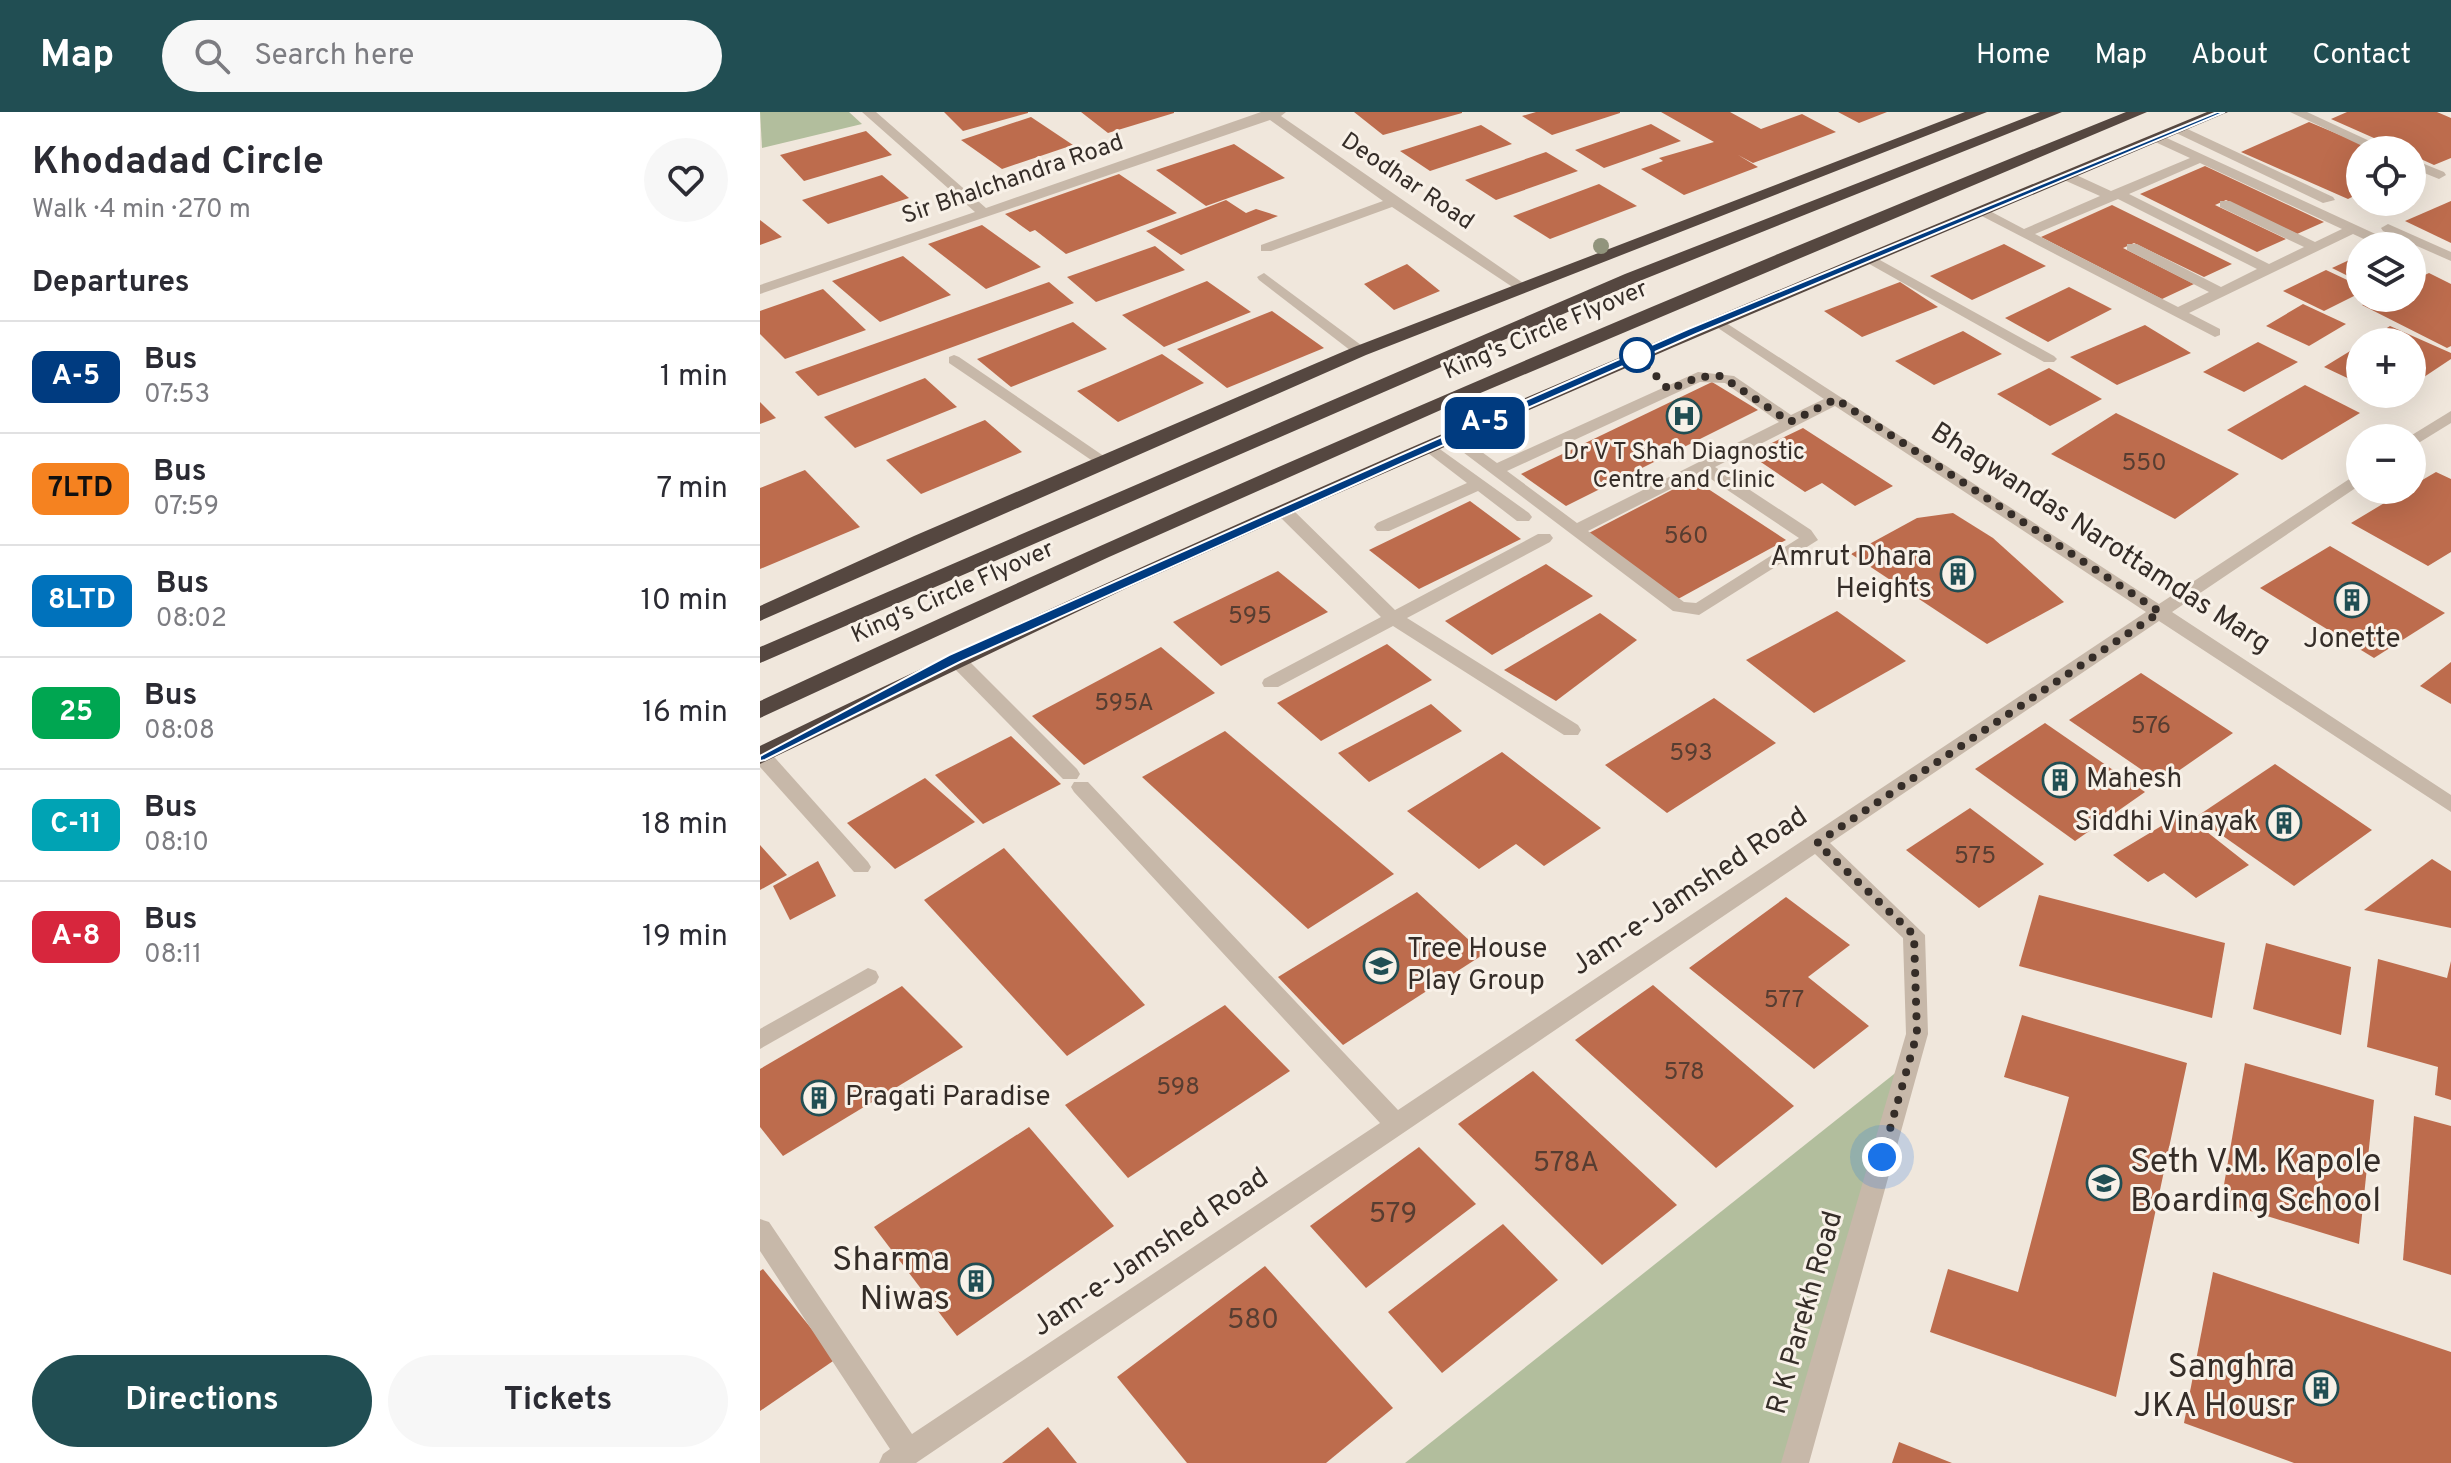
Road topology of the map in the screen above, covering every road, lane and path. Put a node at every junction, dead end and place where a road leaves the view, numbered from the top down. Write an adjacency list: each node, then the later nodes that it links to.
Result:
1 (868, 112): 20 (street)
2 (1979, 112): 32 (highway)
3 (2054, 112): 60 (highway, King's Circle Flyover)
4 (2139, 112): 63 (highway, King's Circle Flyover)
5 (2220, 112): 8 (highway)
6 (2296, 112): 9 (street)
7 (1273, 113): 17 (street, Deodhar Road); 20 (street, Sir Bhalchandra Road)
8 (2179, 129): 10 (highway); 16 (street)
9 (2350, 136)
10 (2158, 138): 11 (street); 13 (highway)
11 (2200, 158): 15 (street); 22 (street)
12 (2426, 169): 14 (street)
13 (2076, 174): 15 (street); 19 (highway)
14 (2439, 175)
15 (2117, 194): 24 (street); 30 (street)
16 (2328, 200)
17 (1393, 202): 27 (street); 32 (street, Deodhar Road)
18 (2225, 204): 26 (street)
19 (1981, 212): 24 (street); 29 (highway)
20 (984, 213): 33 (street, Sir Bhalchandra Road)
21 (2388, 228): 28 (street)
22 (2353, 229): 23 (street); 26 (street)
23 (2360, 232)
24 (2024, 234): 35 (street)
25 (2132, 247): 34 (street)
26 (2315, 247): 30 (street)
27 (1266, 248)
28 (2451, 257)
29 (1869, 258): 36 (highway); 39 (street)
30 (2268, 269): 34 (street)
31 (1264, 277): 38 (street)
32 (1522, 287): 38 (highway)
33 (760, 290)
34 (2220, 292): 35 (street)
35 (2177, 313): 37 (street)
36 (1717, 321): 41 (street, Bhagwandas Narottamdas Marg); 45 (highway)
37 (2215, 332)
38 (1360, 351): 47 (highway)
39 (2049, 359)
40 (954, 360): 47 (street)
41 (1836, 399): 43 (street); 57 (street, Bhagwandas Narottamdas Marg)
42 (2451, 416): 44 (street)
43 (1790, 422): 48 (street); 49 (street)
44 (2426, 433)
45 (1451, 437): 46 (highway); 49 (street)
46 (1430, 447): 50 (street); 52 (highway)
47 (1103, 461): 58 (highway)
48 (1703, 466): 55 (street); 55 (street)
49 (1495, 470): 55 (street)
50 (1479, 484): 53 (street); 54 (street)
51 (2346, 486): 57 (street, Jam-e-Jamshed Road)
52 (1284, 511): 59 (street); 61 (highway)
53 (1523, 517)
54 (1383, 527)
55 (1575, 531)
56 (1544, 538): 59 (street)
57 (2160, 612): 66 (street, Bhagwandas Narottamdas Marg); 67 (street, Jam-e-Jamshed Road)
58 (760, 614)
59 (1392, 617): 62 (street); 64 (street)
60 (760, 656)
61 (955, 658): 65 (highway); 71 (street)
62 (1271, 683)
63 (760, 710)
64 (1571, 730)
65 (760, 756): 68 (street)
66 (2451, 805)
67 (1817, 843): 71 (street, Jam-e-Jamshed Road); 74 (street, R K Parekh Road)
68 (861, 867)
69 (868, 977): 70 (street)
70 (760, 1040)
71 (1396, 1124): 73 (street, Jam-e-Jamshed Road)
72 (760, 1230): 73 (street)
73 (900, 1458)
74 (1795, 1463)

